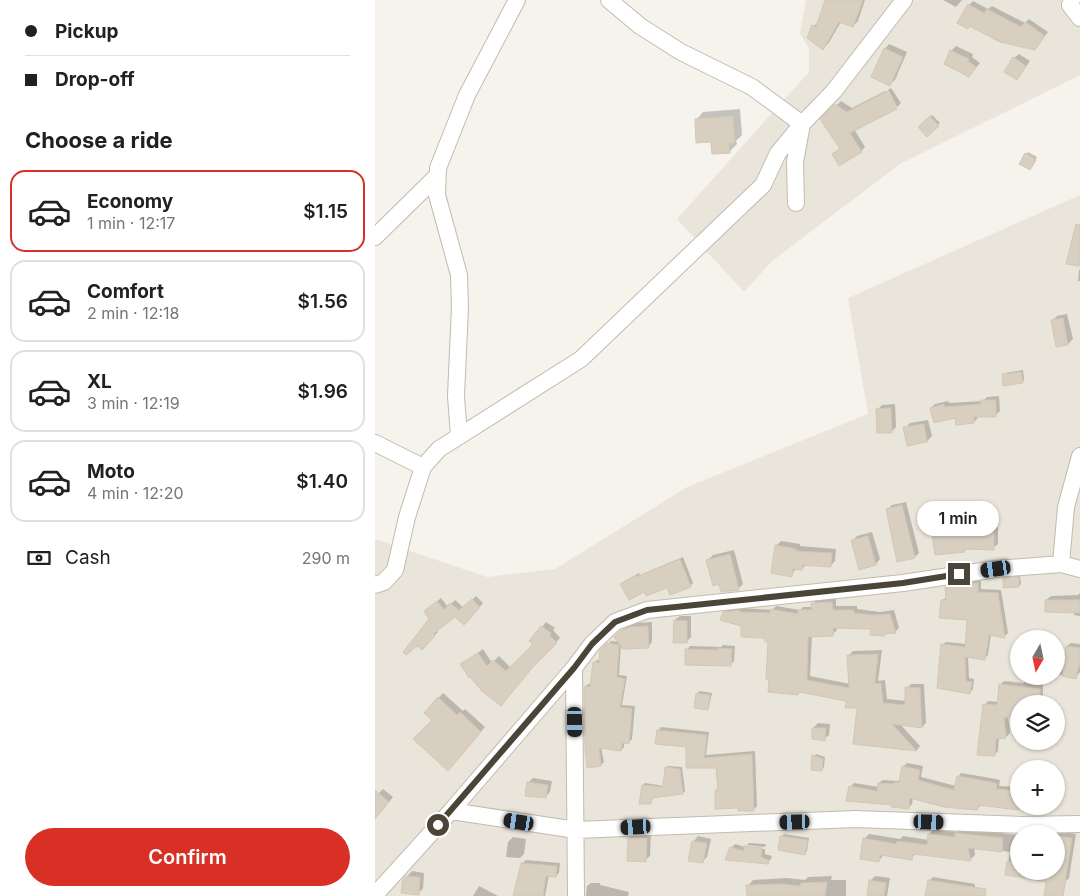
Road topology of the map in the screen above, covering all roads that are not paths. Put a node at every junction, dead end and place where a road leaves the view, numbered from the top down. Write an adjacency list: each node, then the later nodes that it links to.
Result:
1 (517, 0): 7 (street)
2 (609, 0): 6 (street)
3 (904, 0): 6 (street)
4 (1067, 2): 5 (street)
5 (1080, 18)
6 (802, 124): 8 (street); 10 (street)
7 (437, 176): 9 (street); 10 (street)
8 (796, 202)
9 (375, 237)
10 (459, 436): 13 (street)
11 (375, 443): 13 (street)
12 (1080, 456): 14 (street)
13 (423, 467): 16 (street)
14 (1061, 564): 15 (street); 17 (street)
15 (1080, 569)
16 (375, 585)
17 (574, 668): 18 (street); 20 (street)
18 (451, 811): 20 (street); 21 (street)
19 (1080, 824): 20 (street)
20 (576, 830): 22 (street)
21 (375, 895)
22 (576, 896)

